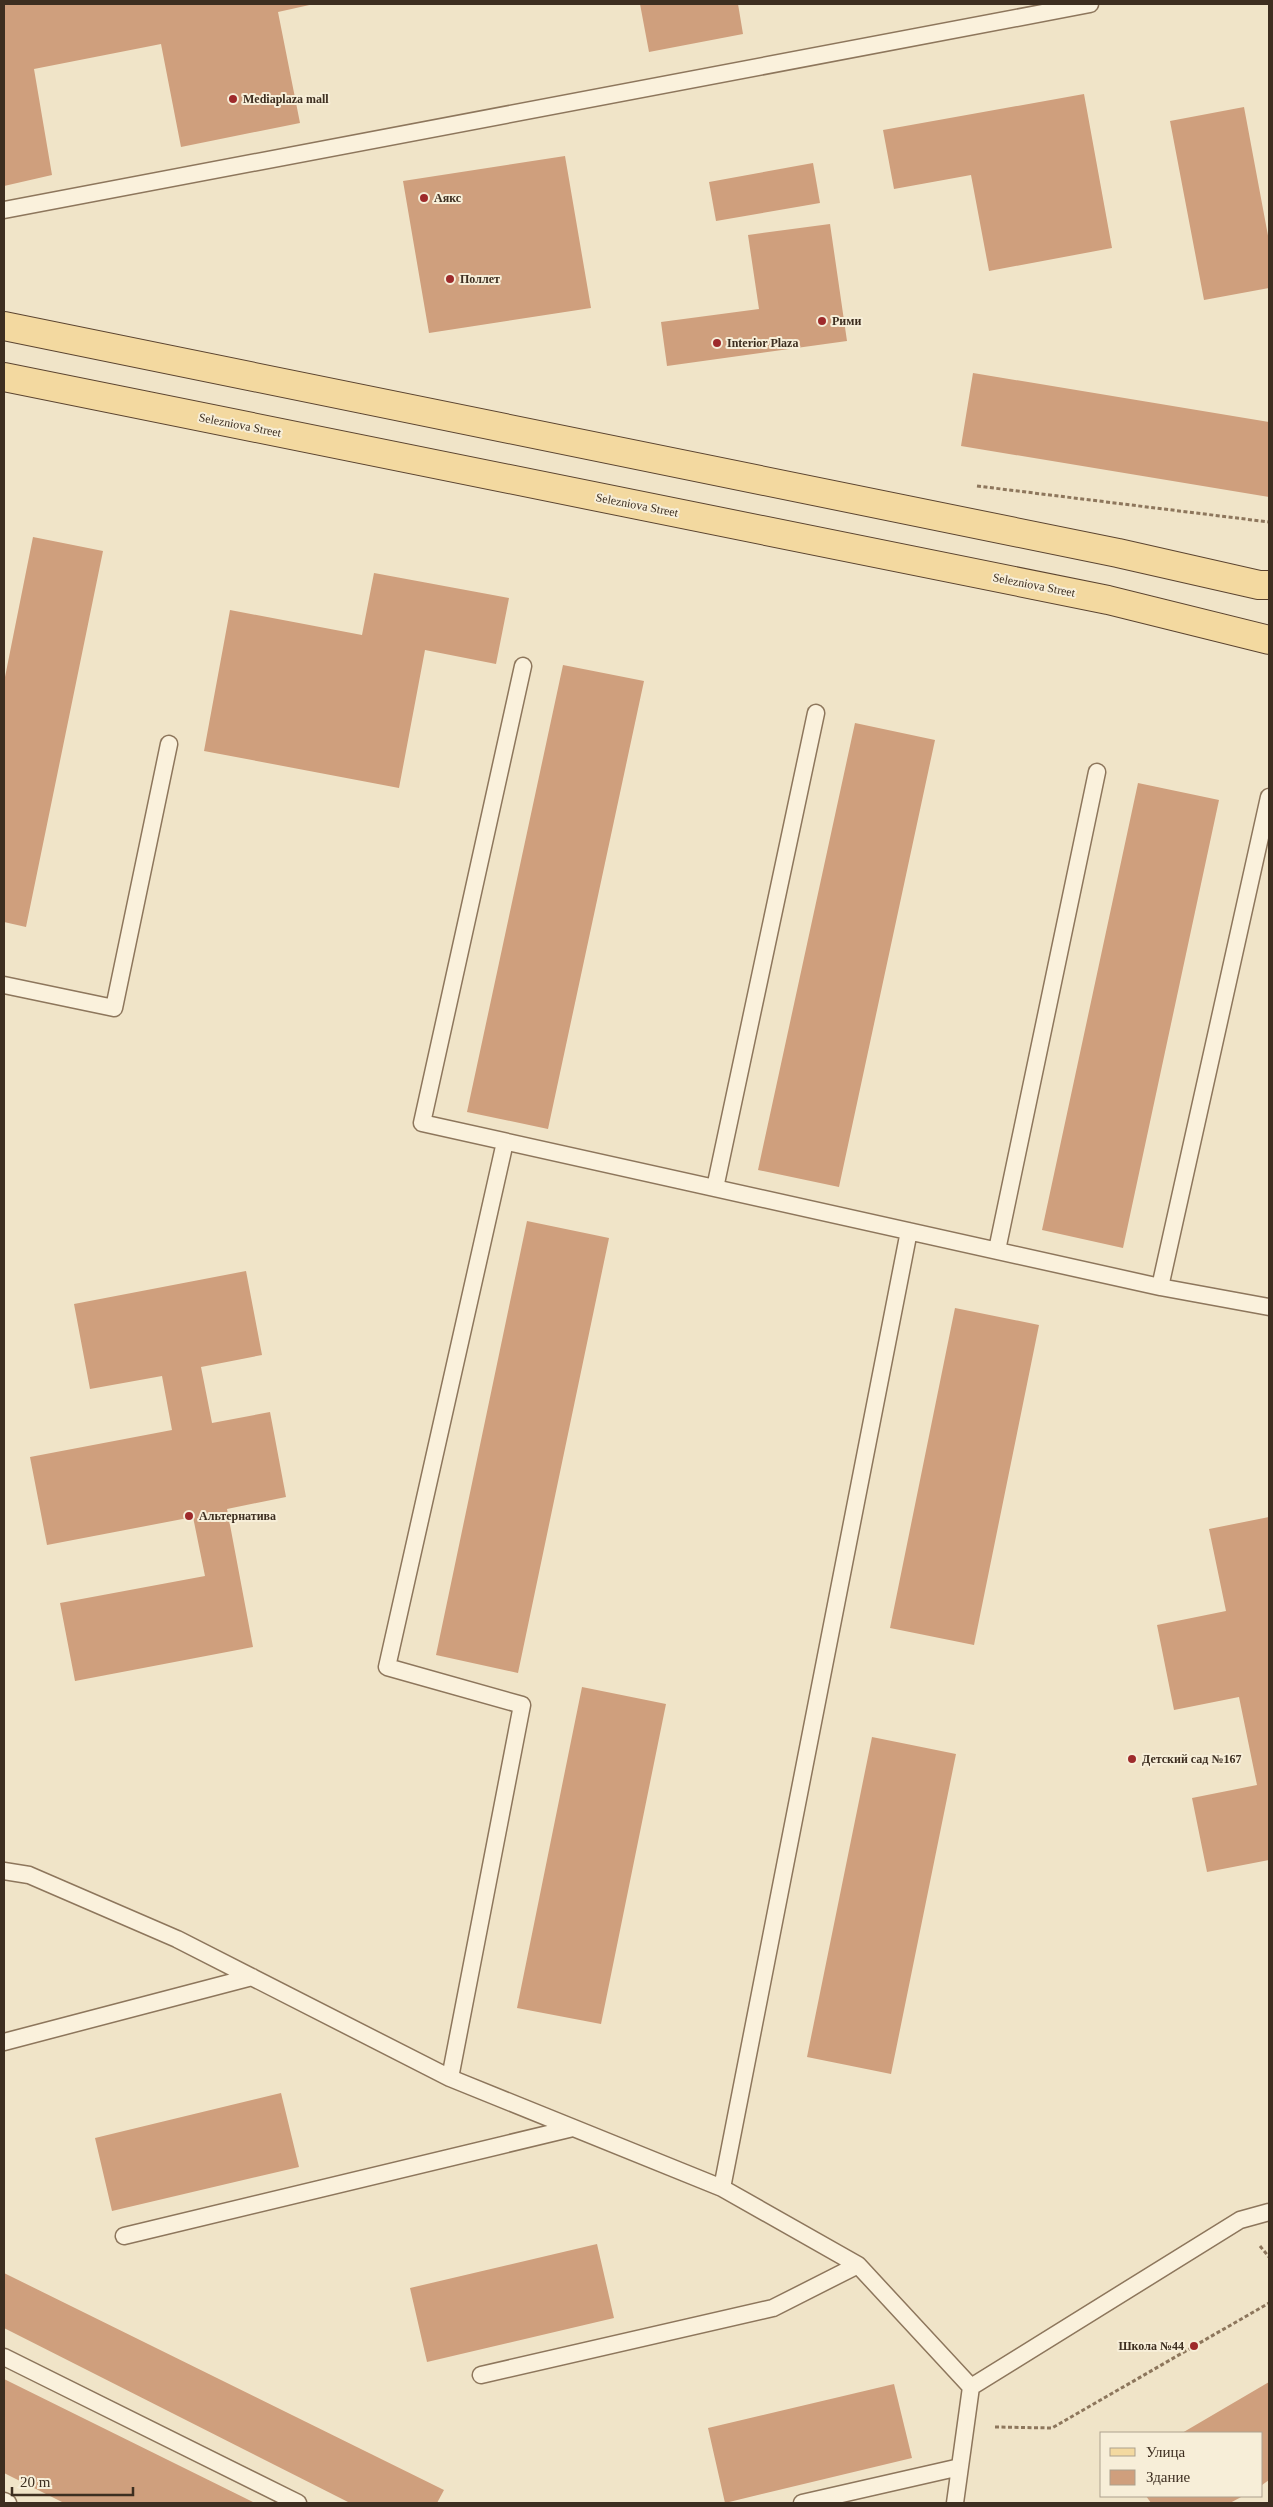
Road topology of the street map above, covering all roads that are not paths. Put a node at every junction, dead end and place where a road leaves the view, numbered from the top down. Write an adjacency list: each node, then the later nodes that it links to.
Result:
1 (1090, 4): 2 (lane)
2 (4, 210)
3 (4, 326): 5 (main road)
4 (4, 377): 6 (main road, Selezniova Street)
5 (1269, 585)
6 (1269, 640)
7 (523, 666): 13 (lane)
8 (816, 713): 14 (lane)
9 (169, 744): 12 (lane)
10 (1097, 772): 16 (lane)
11 (1269, 797): 17 (lane)
12 (4, 985)
13 (505, 1142): 14 (lane); 22 (lane)
14 (715, 1188): 15 (lane)
15 (909, 1231): 16 (lane); 24 (lane)
16 (997, 1250): 17 (lane)
17 (1160, 1287): 18 (lane)
18 (1269, 1307)
19 (4, 1871): 20 (lane)
20 (252, 1976): 21 (lane); 22 (lane)
21 (4, 2042)
22 (450, 2078): 23 (lane)
23 (573, 2128): 24 (lane); 26 (lane)
24 (722, 2188): 27 (lane)
25 (1269, 2212): 30 (lane)
26 (124, 2236)
27 (858, 2265): 29 (lane); 30 (lane)
28 (4, 2357): 34 (lane)
29 (481, 2375)
30 (971, 2387): 31 (lane)
31 (960, 2467): 35 (lane); 36 (lane)
32 (4, 2501): 33 (lane)
33 (8, 2503)
34 (298, 2503)
35 (802, 2503)
36 (955, 2503)

